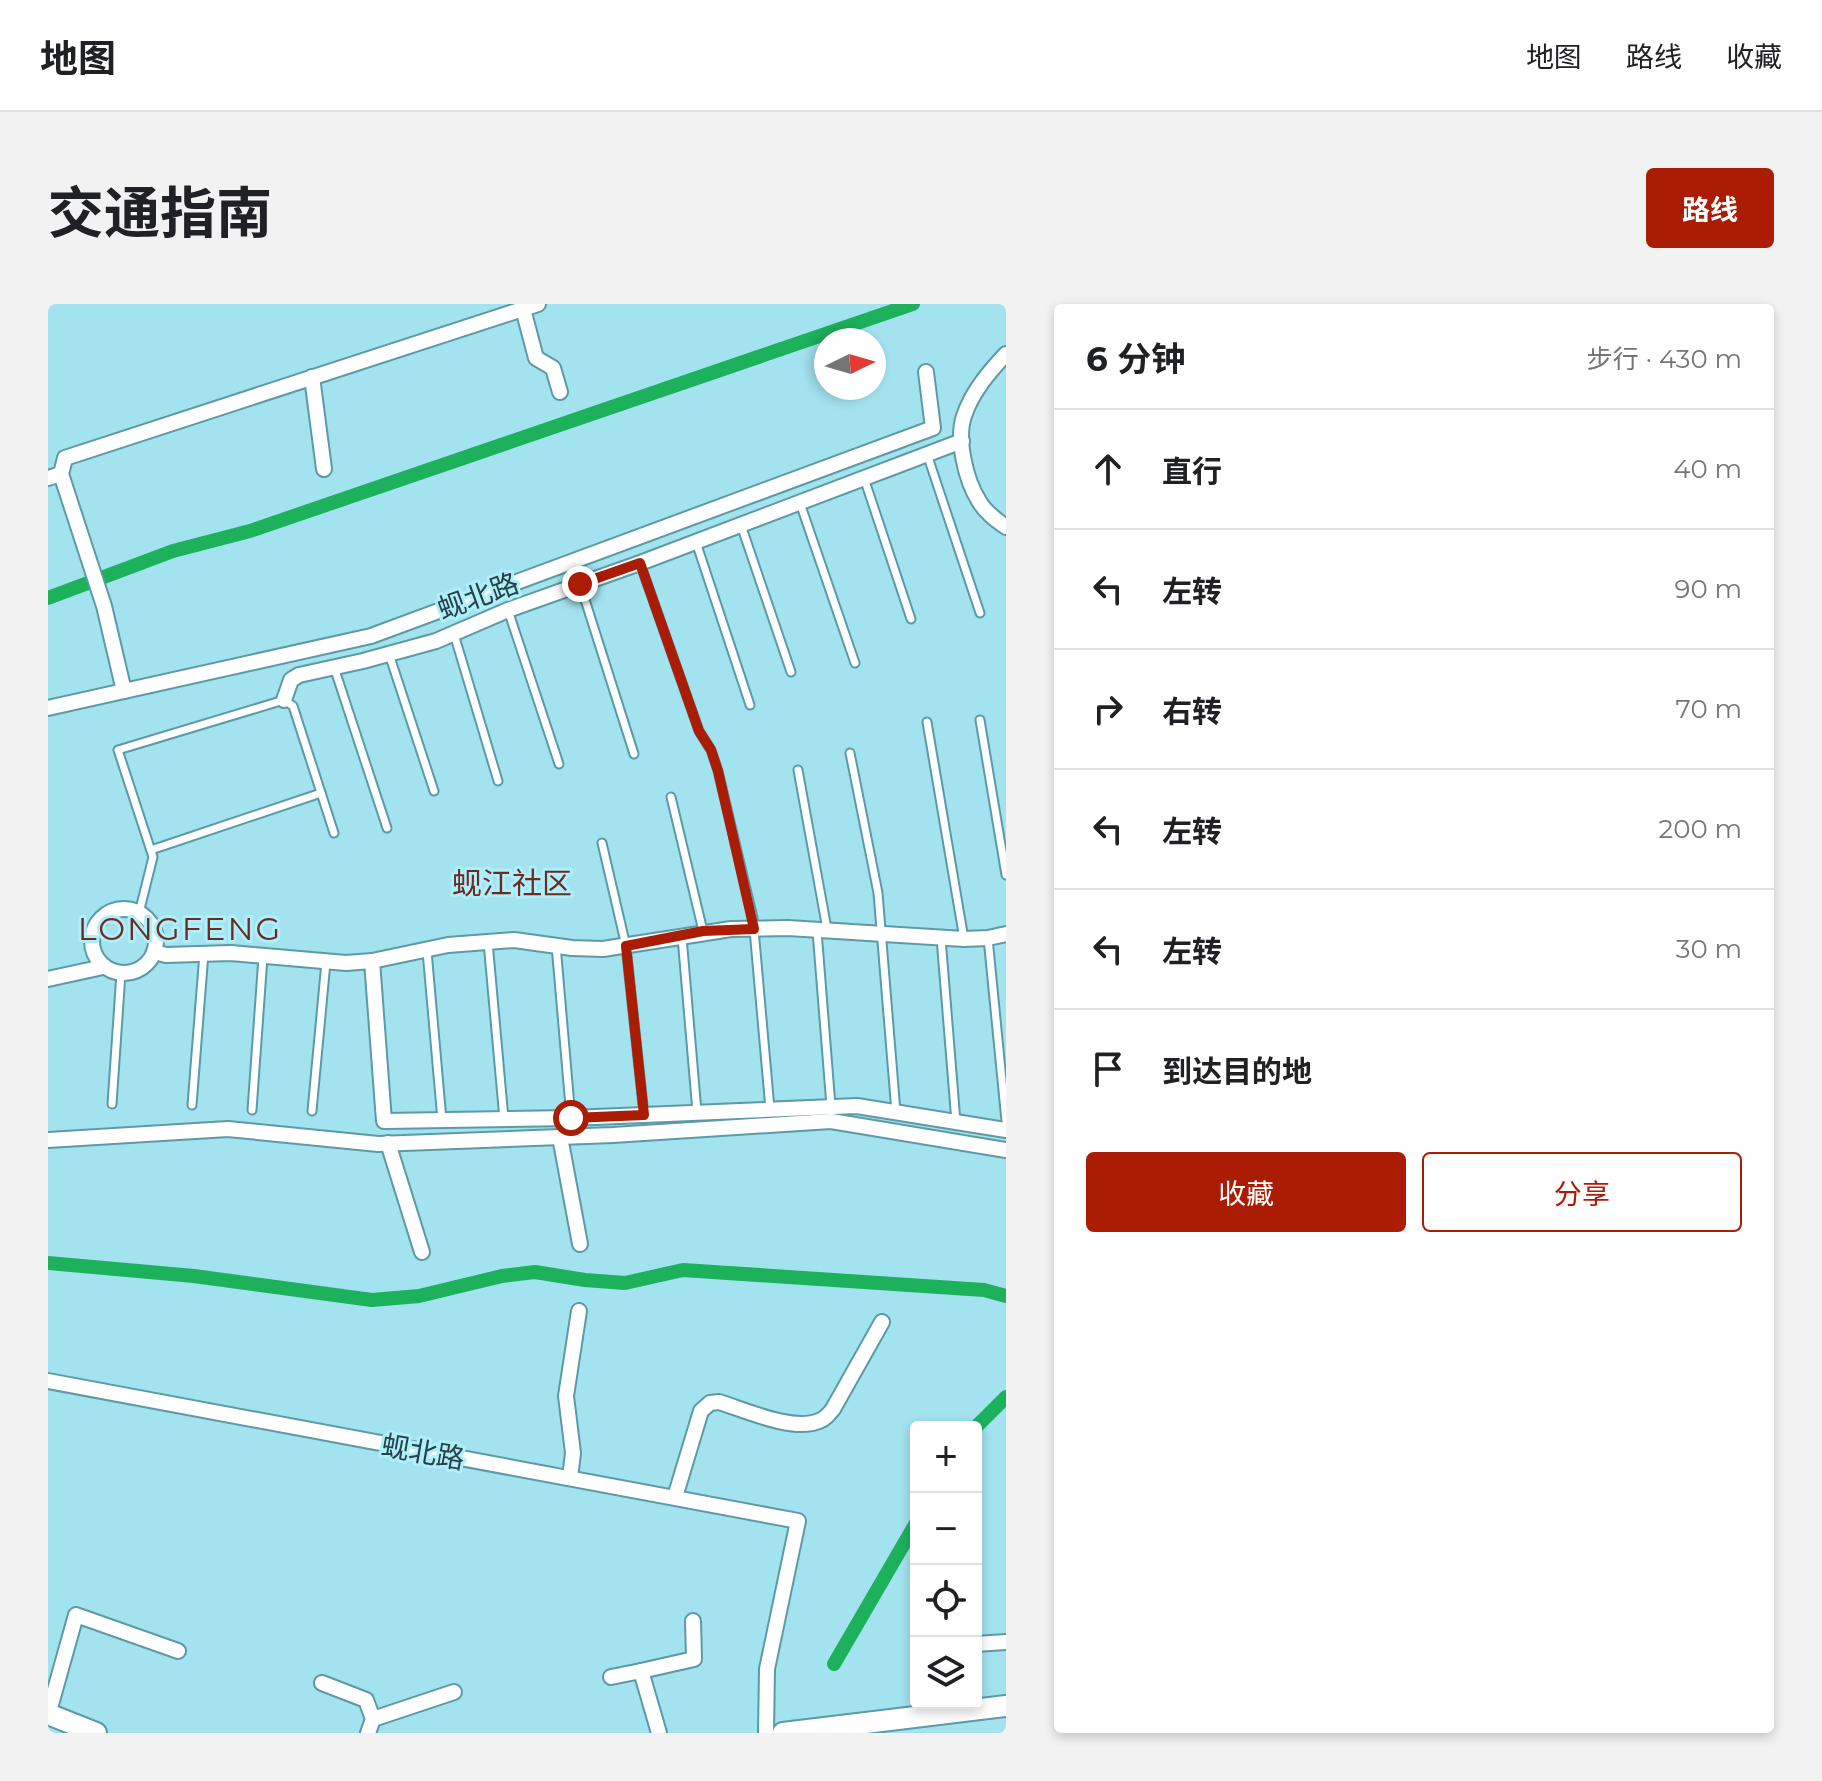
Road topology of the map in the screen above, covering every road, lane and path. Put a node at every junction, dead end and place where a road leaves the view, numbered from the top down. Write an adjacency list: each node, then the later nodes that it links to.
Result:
1 (538, 304): 2 (street)
2 (523, 309): 5 (street); 6 (street)
3 (1006, 354): 7 (street)
4 (926, 372): 26 (street, 蚬北路)
5 (312, 377): 9 (street); 10 (street)
6 (560, 392)
7 (962, 441): 8 (street); 14 (street)
8 (927, 454): 11 (street); 19 (lane)
9 (324, 469)
10 (54, 476): 26 (street)
11 (864, 478): 12 (street); 20 (lane)
12 (800, 503): 13 (street); 23 (lane)
13 (741, 525): 15 (street); 25 (lane)
14 (1006, 527)
15 (696, 542): 16 (street); 28 (lane)
16 (640, 563): 17 (street); 46 (lane)
17 (580, 584): 18 (street); 33 (lane)
18 (508, 610): 21 (street); 34 (lane)
19 (980, 613)
20 (911, 619)
21 (454, 634): 22 (street); 36 (lane)
22 (389, 654): 24 (street); 37 (lane)
23 (855, 663)
24 (334, 667): 27 (street); 40 (lane)
25 (791, 672)
26 (124, 691): 29 (street, 蚬北路)
27 (284, 700): 38 (lane); 43 (lane)
28 (750, 705)
29 (48, 708)
30 (980, 720): 44 (lane)
31 (927, 722): 54 (lane)
32 (850, 753): 51 (lane)
33 (634, 754)
34 (559, 764)
35 (798, 770): 48 (lane)
36 (498, 781)
37 (434, 791)
38 (321, 793): 41 (lane); 43 (lane)
39 (671, 797): 47 (lane)
40 (387, 828)
41 (334, 833)
42 (602, 843): 57 (lane)
43 (151, 850): 45 (lane)
44 (1006, 875)
45 (139, 913): 59 (street); 64 (street)
46 (754, 929): 47 (street); 48 (street); 70 (lane)
47 (703, 931): 50 (street)
48 (822, 931): 51 (street); 69 (lane)
49 (1006, 934): 53 (street)
50 (682, 935): 57 (street); 74 (lane)
51 (881, 935): 52 (street); 73 (lane)
52 (941, 938): 54 (street); 80 (lane)
53 (988, 938): 54 (street); 79 (lane)
54 (964, 939)
55 (488, 941): 56 (street); 58 (street); 77 (lane)
56 (556, 945): 57 (street); 76 (lane)
57 (626, 946): 75 (lane)
58 (427, 949): 62 (street); 78 (lane)
59 (154, 952): 60 (street); 65 (street)
60 (204, 953): 61 (street); 68 (lane)
61 (263, 957): 63 (street); 71 (lane)
62 (372, 961): 63 (street); 78 (street)
63 (326, 962): 72 (lane)
64 (103, 967): 65 (street); 66 (street)
65 (121, 973): 67 (lane)
66 (48, 979)
67 (112, 1104)
68 (192, 1105)
69 (831, 1106): 70 (street); 73 (street)
70 (770, 1109): 74 (street)
71 (252, 1110)
72 (312, 1111)
73 (896, 1112): 80 (street)
74 (697, 1113): 75 (street)
75 (644, 1115): 76 (street)
76 (571, 1118): 77 (street)
77 (504, 1119): 78 (street)
78 (442, 1120)
79 (1006, 1121)
80 (956, 1122): 81 (street)
81 (1006, 1130)
82 (560, 1137): 84 (street); 85 (street); 86 (street)
83 (48, 1140): 84 (street)
84 (388, 1143): 87 (street)
85 (1006, 1150)
86 (580, 1244)
87 (422, 1252)
88 (579, 1311): 91 (street)
89 (882, 1322): 92 (street)
90 (48, 1381): 91 (street, 蚬北路)
91 (570, 1478): 92 (street, 蚬北路)
92 (675, 1497): 106 (street, 蚬北路)
93 (693, 1621): 97 (street)
94 (1006, 1642): 95 (street)
95 (982, 1644)
96 (178, 1651): 102 (street)
97 (641, 1671): 98 (street); 105 (street)
98 (611, 1677)
99 (322, 1683): 103 (street)
100 (454, 1692): 103 (street)
101 (1006, 1706): 107 (main road)
102 (48, 1714): 104 (main road)
103 (370, 1726)
104 (96, 1733)
105 (659, 1733)
106 (766, 1733)
107 (783, 1733)

